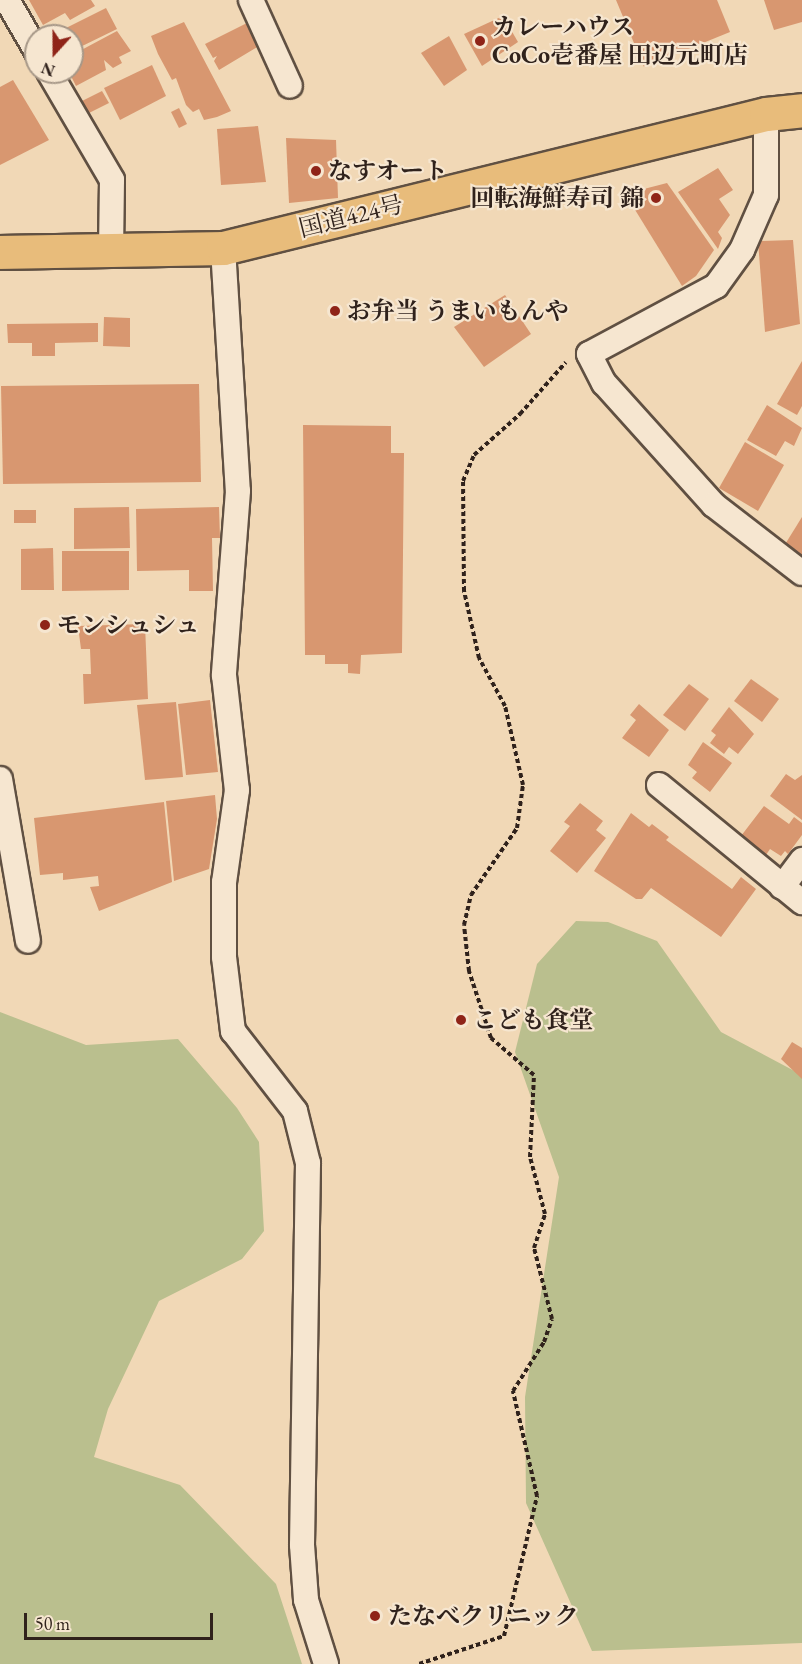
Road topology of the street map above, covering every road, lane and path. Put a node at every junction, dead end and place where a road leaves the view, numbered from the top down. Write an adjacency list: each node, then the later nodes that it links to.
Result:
1 (7, 0): 3 (street)
2 (251, 0): 5 (street)
3 (24, 29)
4 (56, 84): 9 (street)
5 (290, 86)
6 (802, 110): 7 (highway, 国道424号)
7 (766, 114): 8 (highway, 国道424号); 11 (street)
8 (223, 248): 9 (highway, 国道424号); 20 (street)
9 (111, 251): 10 (highway, 国道424号)
10 (0, 252)
11 (590, 354): 12 (street); 21 (path)
12 (802, 573)
13 (0, 778): 16 (street)
14 (659, 785): 17 (street)
15 (802, 860): 17 (street)
16 (7, 863): 19 (street)
17 (782, 887): 18 (street)
18 (802, 902)
19 (28, 941)
20 (326, 1664)
21 (419, 1664)

